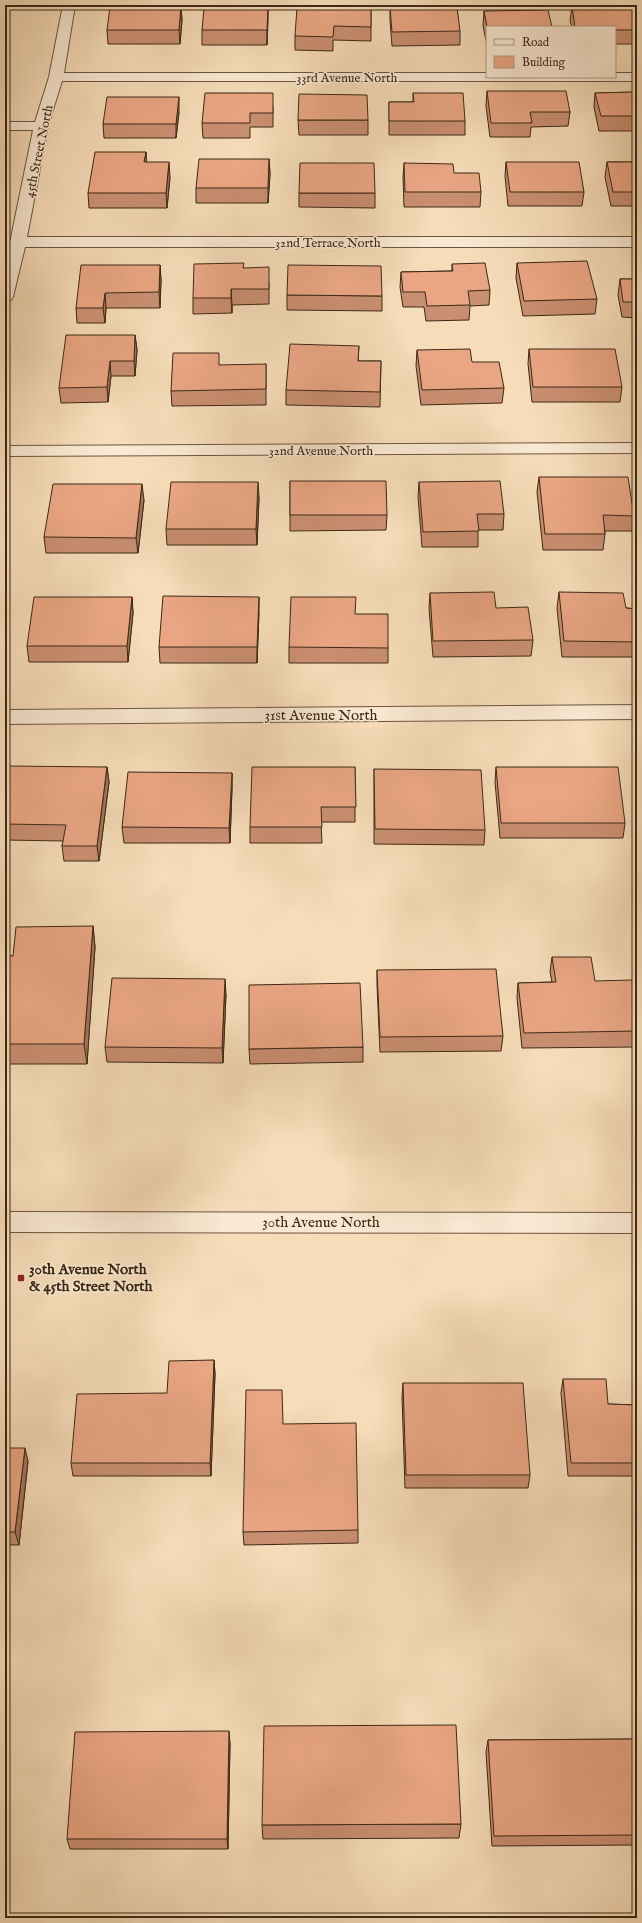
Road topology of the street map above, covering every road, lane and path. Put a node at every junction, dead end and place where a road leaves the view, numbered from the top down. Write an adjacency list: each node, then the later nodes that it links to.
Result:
1 (69, 5): 2 (street, 45th Street North)
2 (56, 76): 3 (street, 33rd Avenue North); 7 (street, 45th Street North)
3 (486, 77)
4 (616, 77): 5 (street, 33rd Avenue North)
5 (637, 77)
6 (5, 126): 7 (street)
7 (40, 126): 9 (street, 45th Street North)
8 (5, 235): 9 (street, 32nd Terrace North)
9 (20, 238): 10 (street, 32nd Terrace North); 11 (street, 45th Street North)
10 (637, 242)
11 (5, 297)
12 (637, 448): 13 (street, 32nd Avenue North)
13 (5, 451)
14 (637, 712): 15 (street, 31st Avenue North)
15 (5, 717)
16 (5, 1222): 17 (street, 30th Avenue North)
17 (637, 1223)

